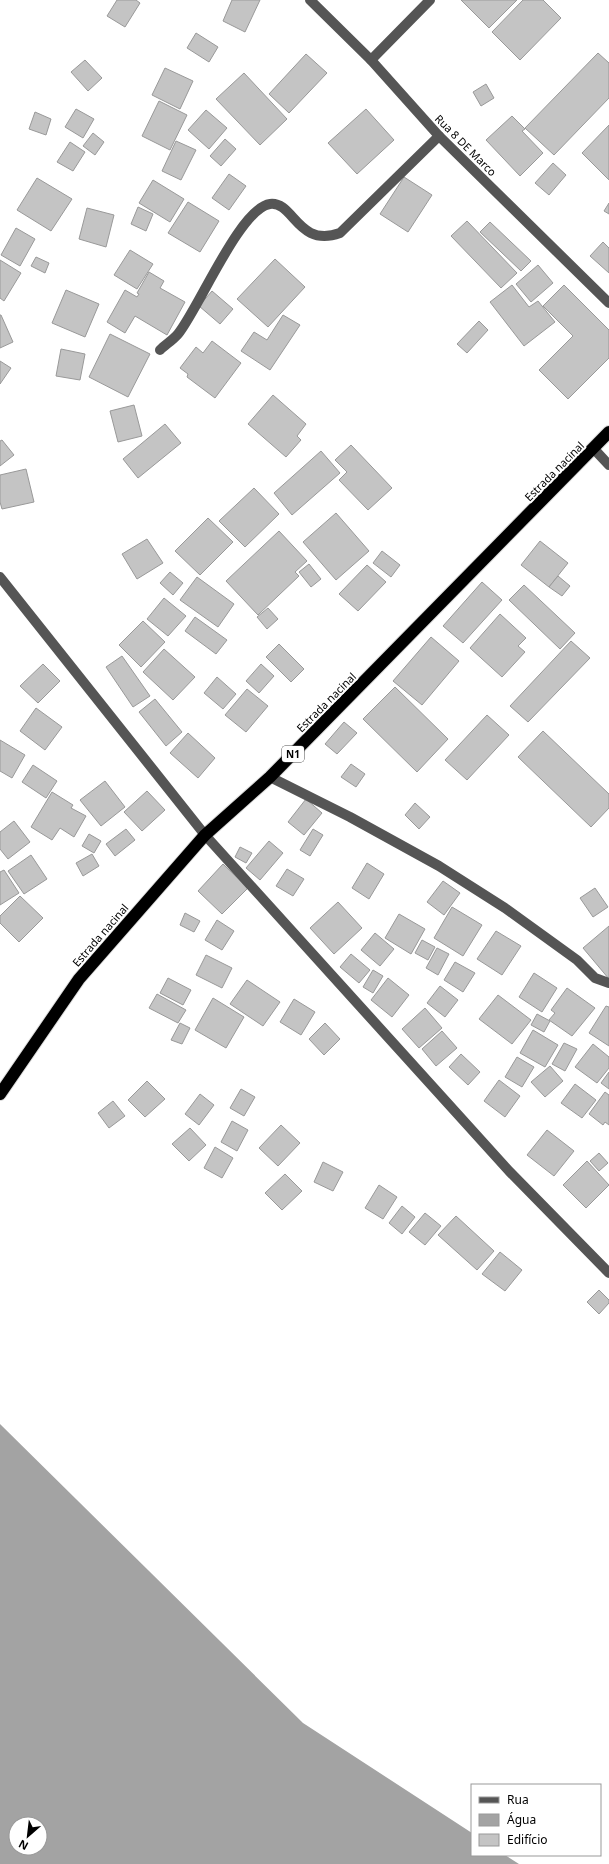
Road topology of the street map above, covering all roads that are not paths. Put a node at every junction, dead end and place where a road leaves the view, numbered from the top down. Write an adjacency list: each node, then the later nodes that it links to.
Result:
1 (310, 0): 3 (street, Rua 8 DE Marco)
2 (430, 0): 3 (street)
3 (371, 60): 4 (street, Rua 8 DE Marco)
4 (439, 136): 5 (street, Rua 8 DE Marco); 6 (street)
5 (609, 303)
6 (160, 350)
7 (609, 432): 8 (highway, Estrada nacinal / N1)
8 (594, 449): 9 (street); 11 (highway, Estrada nacinal / N1)
9 (609, 464)
10 (0, 577): 12 (street)
11 (270, 777): 12 (highway, Estrada nacinal / N1); 13 (street)
12 (205, 834): 14 (highway, Estrada nacinal / N1); 15 (street)
13 (609, 983)
14 (0, 1094)
15 (609, 1273)

